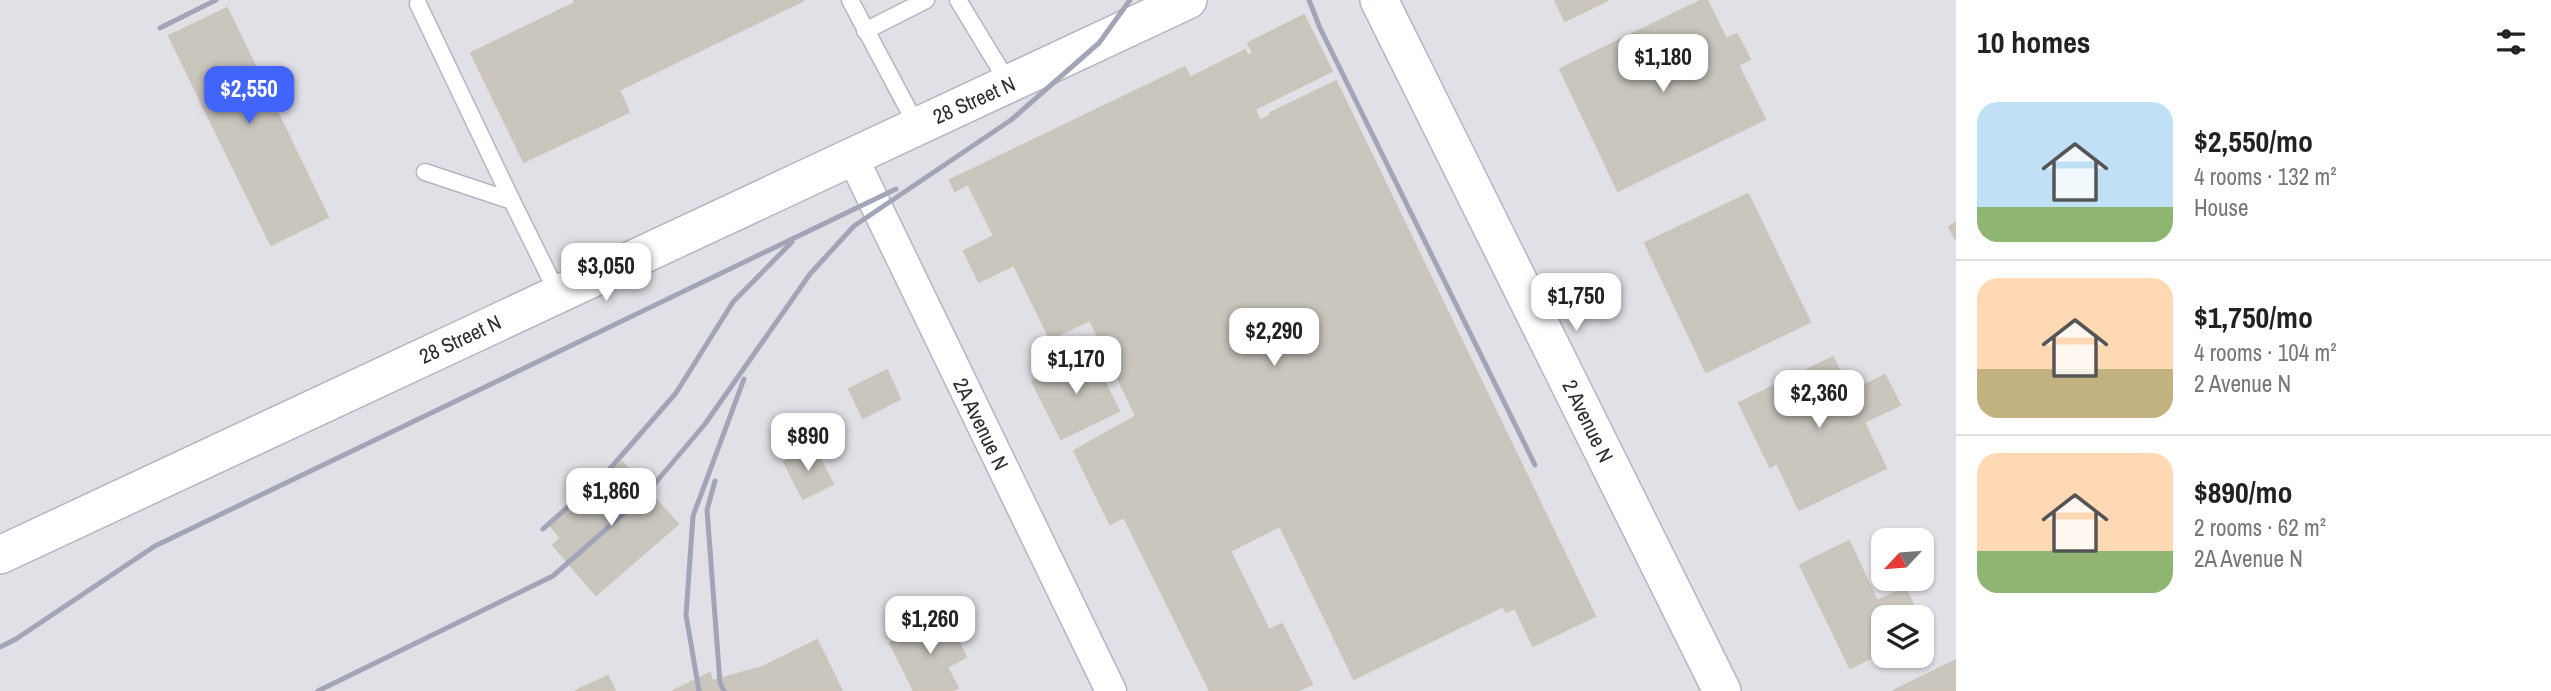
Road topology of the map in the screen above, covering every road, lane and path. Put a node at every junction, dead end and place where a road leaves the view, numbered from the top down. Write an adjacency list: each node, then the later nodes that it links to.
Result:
1 (850, 0): 7 (lane)
2 (926, 0): 7 (lane)
3 (958, 0): 8 (lane)
4 (1188, 0): 8 (street, 28 Street N)
5 (1379, 0): 16 (street, 2 Avenue N)
6 (418, 4): 12 (lane)
7 (864, 31): 9 (lane)
8 (1009, 84): 9 (street, 28 Street N)
9 (917, 126): 10 (street, 28 Street N)
10 (852, 156): 13 (street, 28 Street N); 15 (street, 2A Avenue N)
11 (425, 172): 12 (lane)
12 (512, 201): 13 (lane)
13 (558, 294): 14 (street, 28 Street N)
14 (0, 555)
15 (1111, 691)
16 (1722, 691)

